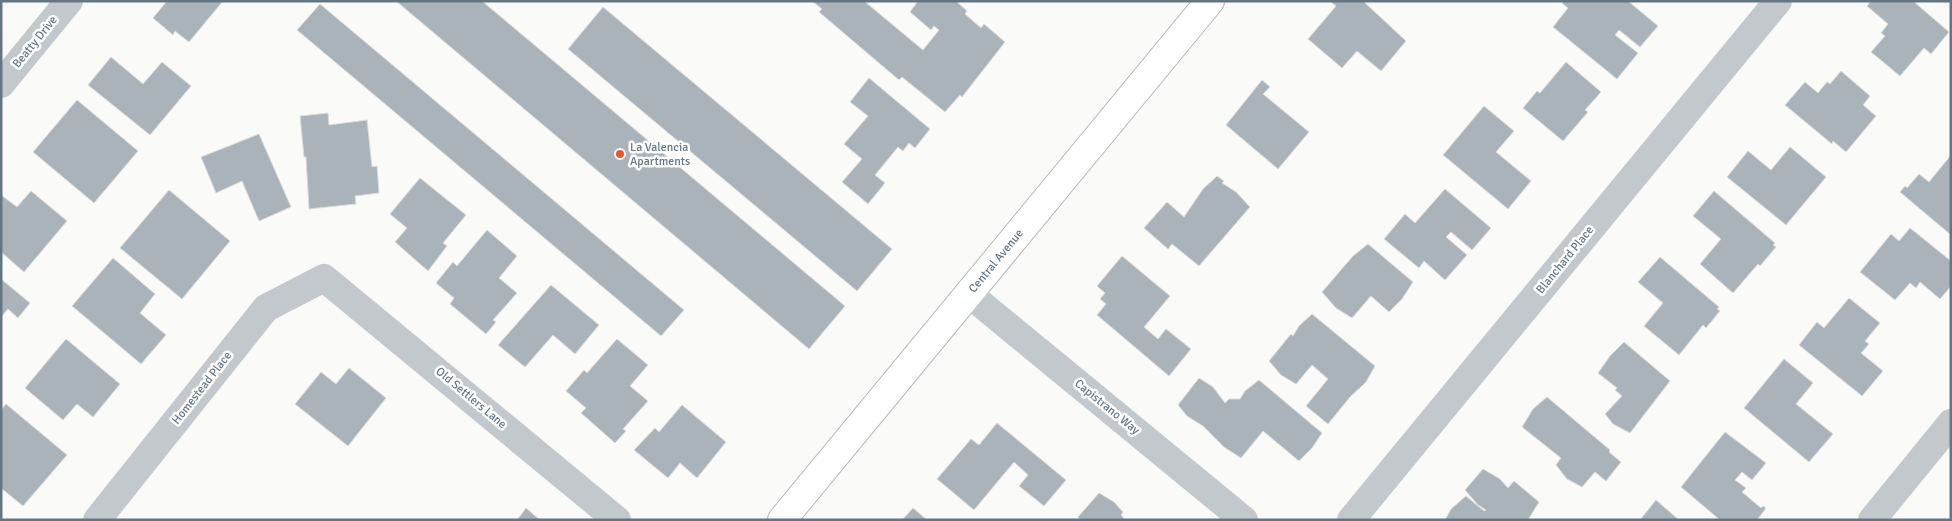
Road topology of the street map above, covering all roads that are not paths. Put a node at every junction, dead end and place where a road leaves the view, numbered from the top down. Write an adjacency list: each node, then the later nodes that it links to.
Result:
1 (69, 1): 4 (street, Beatty Drive)
2 (1210, 1): 6 (main road, Central Avenue)
3 (1778, 1): 12 (street, Blanchard Place)
4 (1, 84)
5 (324, 278): 8 (street, Homestead Place); 9 (street, Old Settlers Lane)
6 (969, 294): 10 (main road, Central Avenue); 11 (street, Capistrano Way)
7 (1951, 423): 13 (street)
8 (97, 520)
9 (616, 520)
10 (782, 520)
11 (1244, 520)
12 (1351, 520)
13 (1872, 520)

